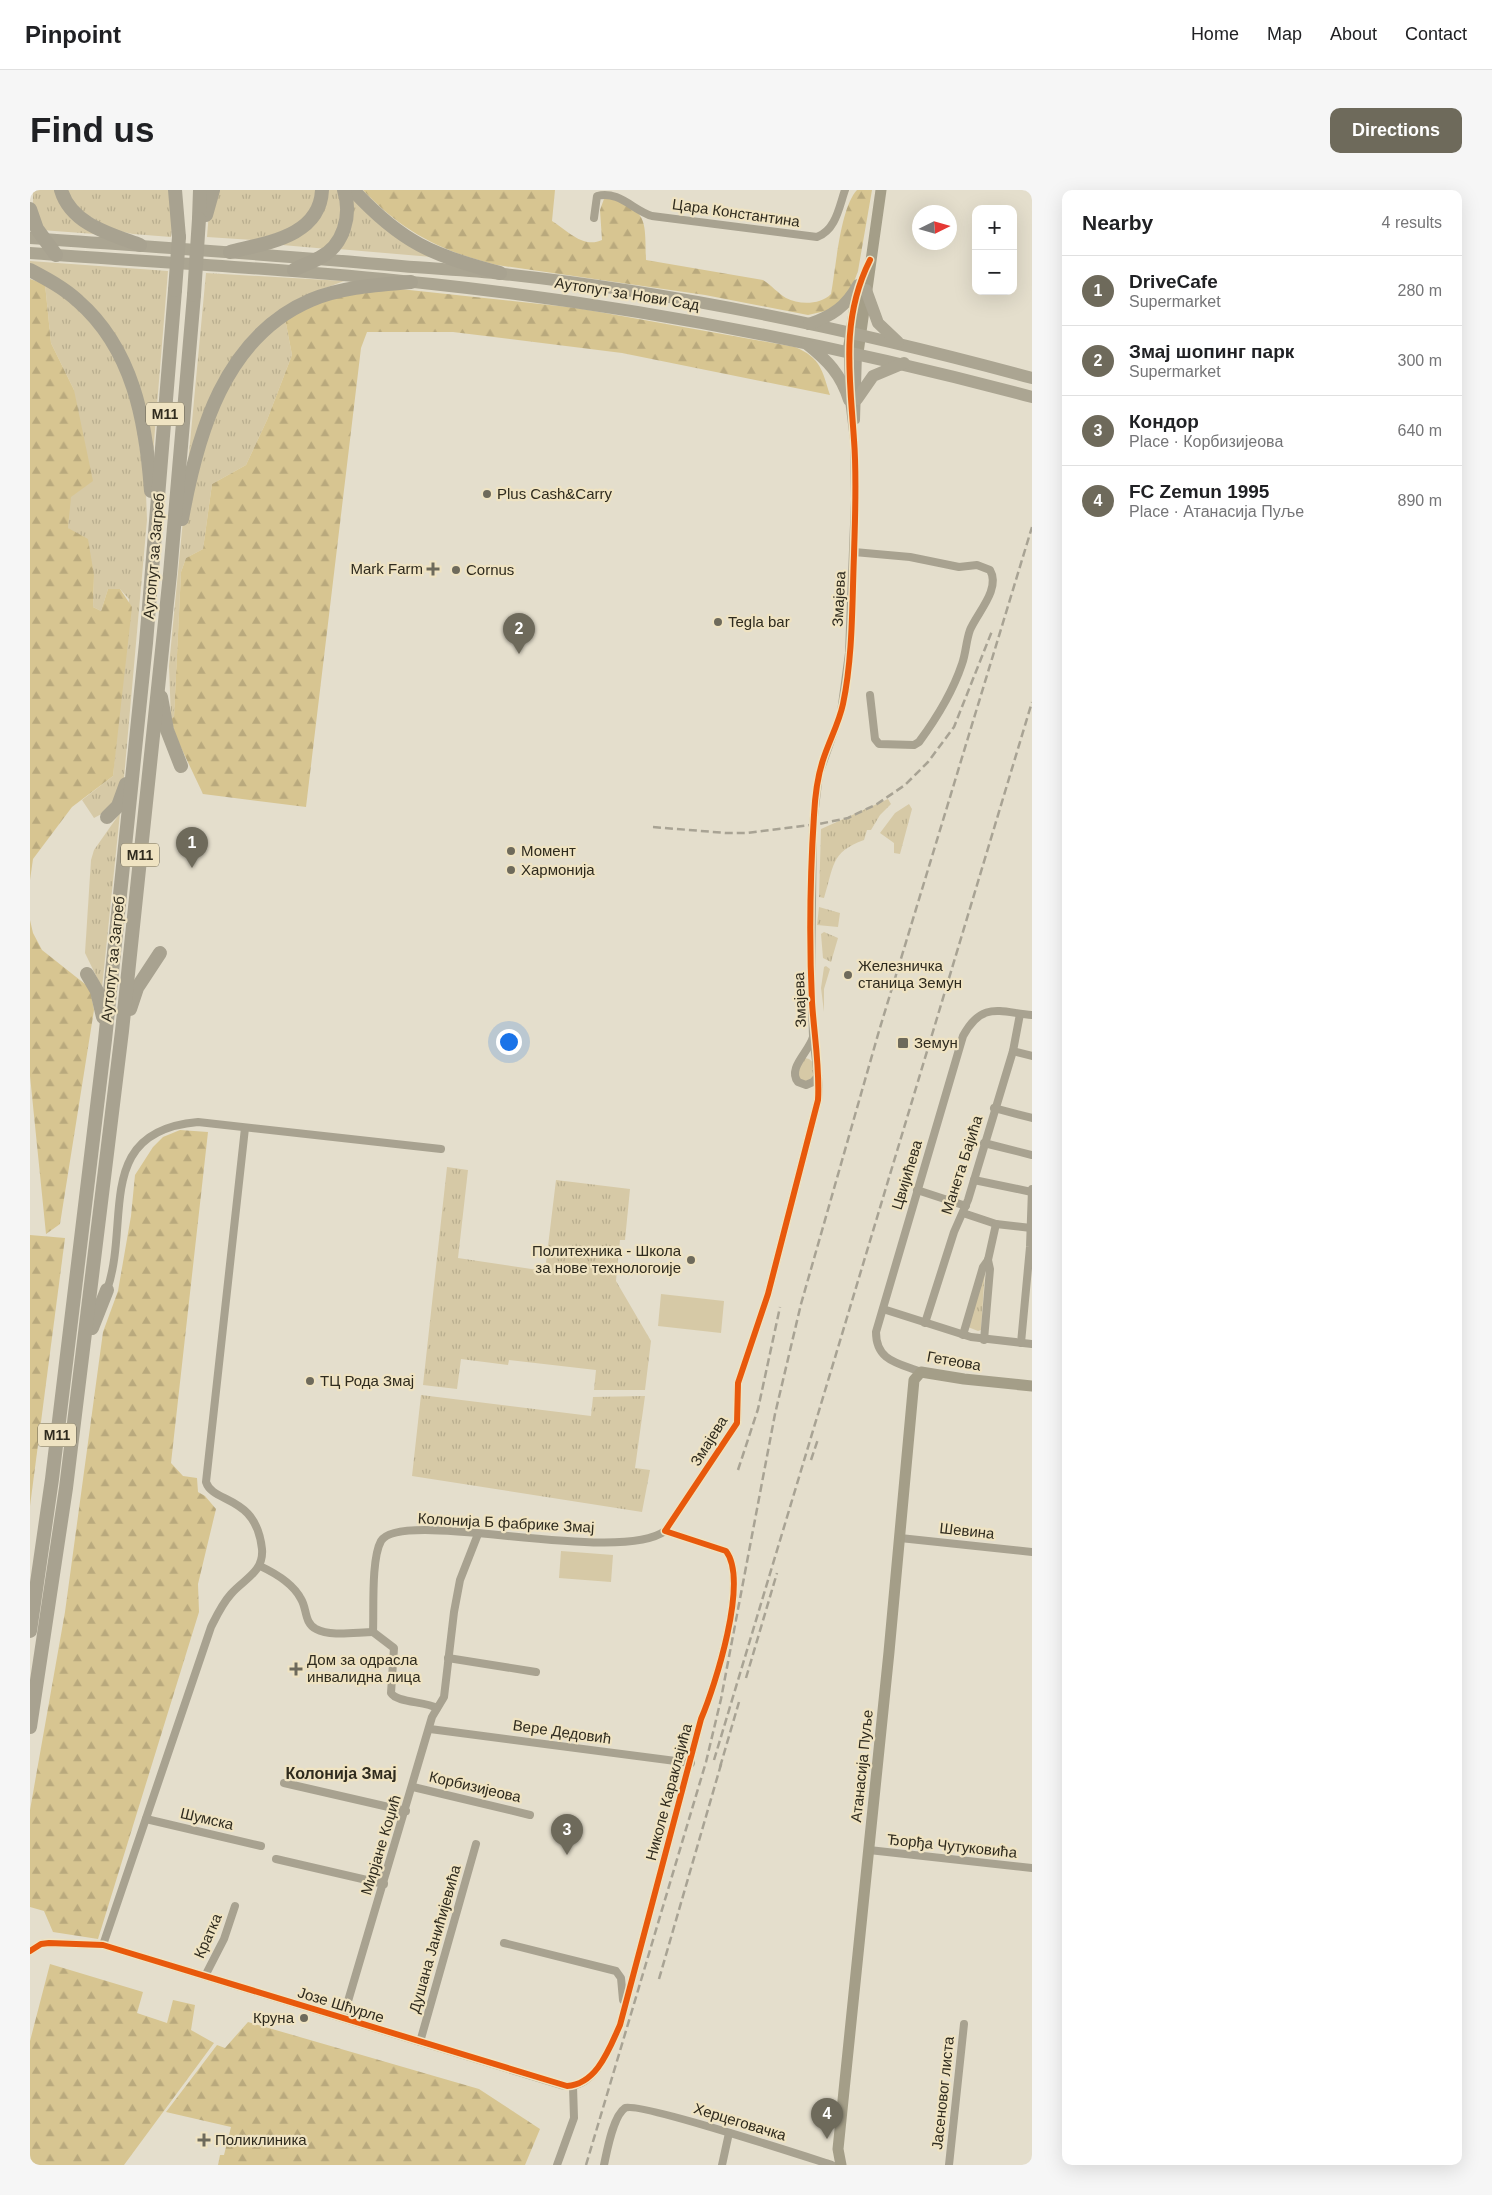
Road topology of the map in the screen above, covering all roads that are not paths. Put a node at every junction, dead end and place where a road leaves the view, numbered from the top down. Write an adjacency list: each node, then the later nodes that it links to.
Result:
1 (62, 190): 16 (highway)
2 (174, 190): 14 (highway)
3 (182, 190): 14 (highway, Аутопут за Загреб / M11)
4 (200, 190): 12 (highway)
5 (213, 190): 12 (highway)
6 (322, 190): 17 (highway)
7 (344, 190): 20 (highway)
8 (354, 190): 23 (highway)
9 (845, 190): 13 (street, Цара Константина)
10 (881, 190): 25 (street)
11 (30, 209): 15 (highway)
12 (202, 217): 37 (highway, Аутопут за Загреб / M11, bridge)
13 (594, 218)
14 (179, 236): 35 (highway, Аутопут за Загреб / M11, bridge)
15 (36, 238): 16 (main road, Аутопут за Нови Сад); 19 (highway)
16 (140, 244): 17 (main road, Аутопут за Нови Сад)
17 (230, 252): 20 (main road, Аутопут за Нови Сад)
18 (30, 253): 19 (main road, Аутопут за Нови Сад)
19 (56, 255): 22 (main road, Аутопут за Нови Сад)
20 (320, 258): 22 (highway); 23 (main road, Аутопут за Нови Сад)
21 (30, 270): 35 (highway)
22 (294, 270): 24 (main road, Аутопут за Нови Сад)
23 (500, 273): 26 (main road, Аутопут за Нови Сад)
24 (411, 282): 28 (main road, Аутопут за Нови Сад); 37 (highway)
25 (862, 288): 26 (main road); 27 (street); 29 (main road)
26 (808, 324): 27 (main road, Аутопут за Нови Сад)
27 (855, 335): 29 (main road, Аутопут за Нови Сад); 30 (street)
28 (805, 342): 30 (main road, Аутопут за Нови Сад); 34 (main road)
29 (902, 345): 32 (main road, Аутопут за Нови Сад)
30 (853, 352): 31 (main road, Аутопут за Нови Сад); 34 (street, Змајева)
31 (905, 363): 33 (main road, Аутопут за Нови Сад); 34 (main road)
32 (1032, 378)
33 (1032, 397)
34 (853, 399): 36 (street, Змајева)
35 (155, 538): 40 (highway, Аутопут за Загреб / M11)
36 (854, 552): 39 (street); 48 (street, Змајева)
37 (170, 574): 38 (highway, Аутопут за Загреб / M11)
38 (158, 679): 41 (highway); 47 (highway, Аутопут за Загреб / M11)
39 (870, 695)
40 (135, 760): 42 (highway); 49 (highway, Аутопут за Загреб / M11)
41 (181, 766)
42 (106, 817)
43 (160, 953): 47 (highway)
44 (87, 974): 49 (highway)
45 (1020, 1014): 46 (street); 50 (street, Манета Бајића); 64 (street, Цвијићева)
46 (1032, 1016)
47 (122, 1031): 78 (highway, Аутопут за Загреб / M11)
48 (813, 1036): 51 (street); 53 (street, Змајева)
49 (105, 1040): 86 (highway, Аутопут за Загреб / M11)
50 (1012, 1051): 52 (street); 57 (street, Манета Бајића)
51 (804, 1056): 53 (street); 55 (street)
52 (1032, 1056)
53 (816, 1063): 54 (street, Змајева)
54 (818, 1076): 55 (street); 56 (street, Змајева)
55 (810, 1084): 56 (street)
56 (818, 1100): 81 (street, Змајева)
57 (994, 1108): 58 (street); 60 (street, Манета Бајића)
58 (1032, 1118)
59 (245, 1128): 61 (street); 70 (street); 85 (street)
60 (984, 1143): 62 (street); 63 (street, Манета Бајића)
61 (441, 1149)
62 (1032, 1155)
63 (974, 1180): 65 (street); 66 (street, Манета Бајића)
64 (917, 1190): 66 (street); 71 (street, Цвијићева)
65 (1032, 1190): 67 (street)
66 (964, 1209): 68 (street); 72 (street, Манета Бајића)
67 (1031, 1223): 68 (street); 75 (street)
68 (996, 1224): 69 (street)
69 (988, 1260): 73 (street); 74 (street)
70 (107, 1290): 78 (highway)
71 (883, 1309): 72 (street); 77 (street, Цвијићева)
72 (925, 1323): 73 (street)
73 (963, 1334): 74 (street)
74 (984, 1340): 75 (street)
75 (1021, 1343): 76 (street)
76 (1032, 1344)
77 (878, 1348): 79 (street, Гетеова)
78 (84, 1350): 91 (highway, Аутопут за Загреб / M11)
79 (921, 1372): 80 (street, Гетеова); 83 (street, Атанасија Пуље)
80 (1032, 1386)
81 (665, 1531): 82 (street, Колонија Б фабрике Змај); 93 (street, Николе Караклајића)
82 (478, 1534): 87 (street, Колонија Б фабрике Змај); 88 (street, Мирјане Коџић)
83 (900, 1538): 84 (street, Шевина); 101 (street, Атанасија Пуље)
84 (1032, 1552)
85 (260, 1566): 87 (street); 98 (street)
86 (30, 1631)
87 (373, 1632): 90 (street)
88 (448, 1658): 89 (street); 90 (street, Мирјане Коџић)
89 (536, 1672)
90 (437, 1708): 92 (street, Мирјане Коџић)
91 (30, 1727)
92 (430, 1728): 93 (street, Вере Дедовић); 95 (street, Мирјане Коџић)
93 (691, 1763): 110 (street, Николе Караклајића)
94 (284, 1783): 96 (street)
95 (413, 1787): 96 (street, Мирјане Коџић); 97 (street, Корбизијеова)
96 (406, 1811): 104 (street, Мирјане Коџић)
97 (530, 1815)
98 (146, 1819): 100 (street, Шумска); 107 (street)
99 (476, 1844): 113 (street, Душана Јанићијевића)
100 (261, 1846)
101 (869, 1850): 103 (street, Ђорђа Чутуковића); 120 (street, Атанасија Пуље)
102 (276, 1858): 104 (street)
103 (1032, 1868)
104 (384, 1884): 111 (street, Мирјане Коџић)
105 (235, 1906): 109 (street, Кратка)
106 (504, 1943): 110 (street)
107 (103, 1945): 108 (street, Јозе Шћурле); 109 (street, Јозе Шћурле)
108 (30, 1951)
109 (205, 1976): 111 (street, Јозе Шћурле)
110 (624, 2007): 114 (street, Николе Караклајића)
111 (343, 2018): 113 (street, Јозе Шћурле)
112 (964, 2024): 121 (street, Јасеновог листа)
113 (420, 2042): 114 (street, Јозе Шћурле)
114 (572, 2086): 116 (street)
115 (729, 2133): 117 (street, Херцеговачка); 118 (street); 119 (street, Херцеговачка)
116 (557, 2165)
117 (604, 2165)
118 (722, 2165)
119 (832, 2165)
120 (841, 2165)
121 (949, 2165)

